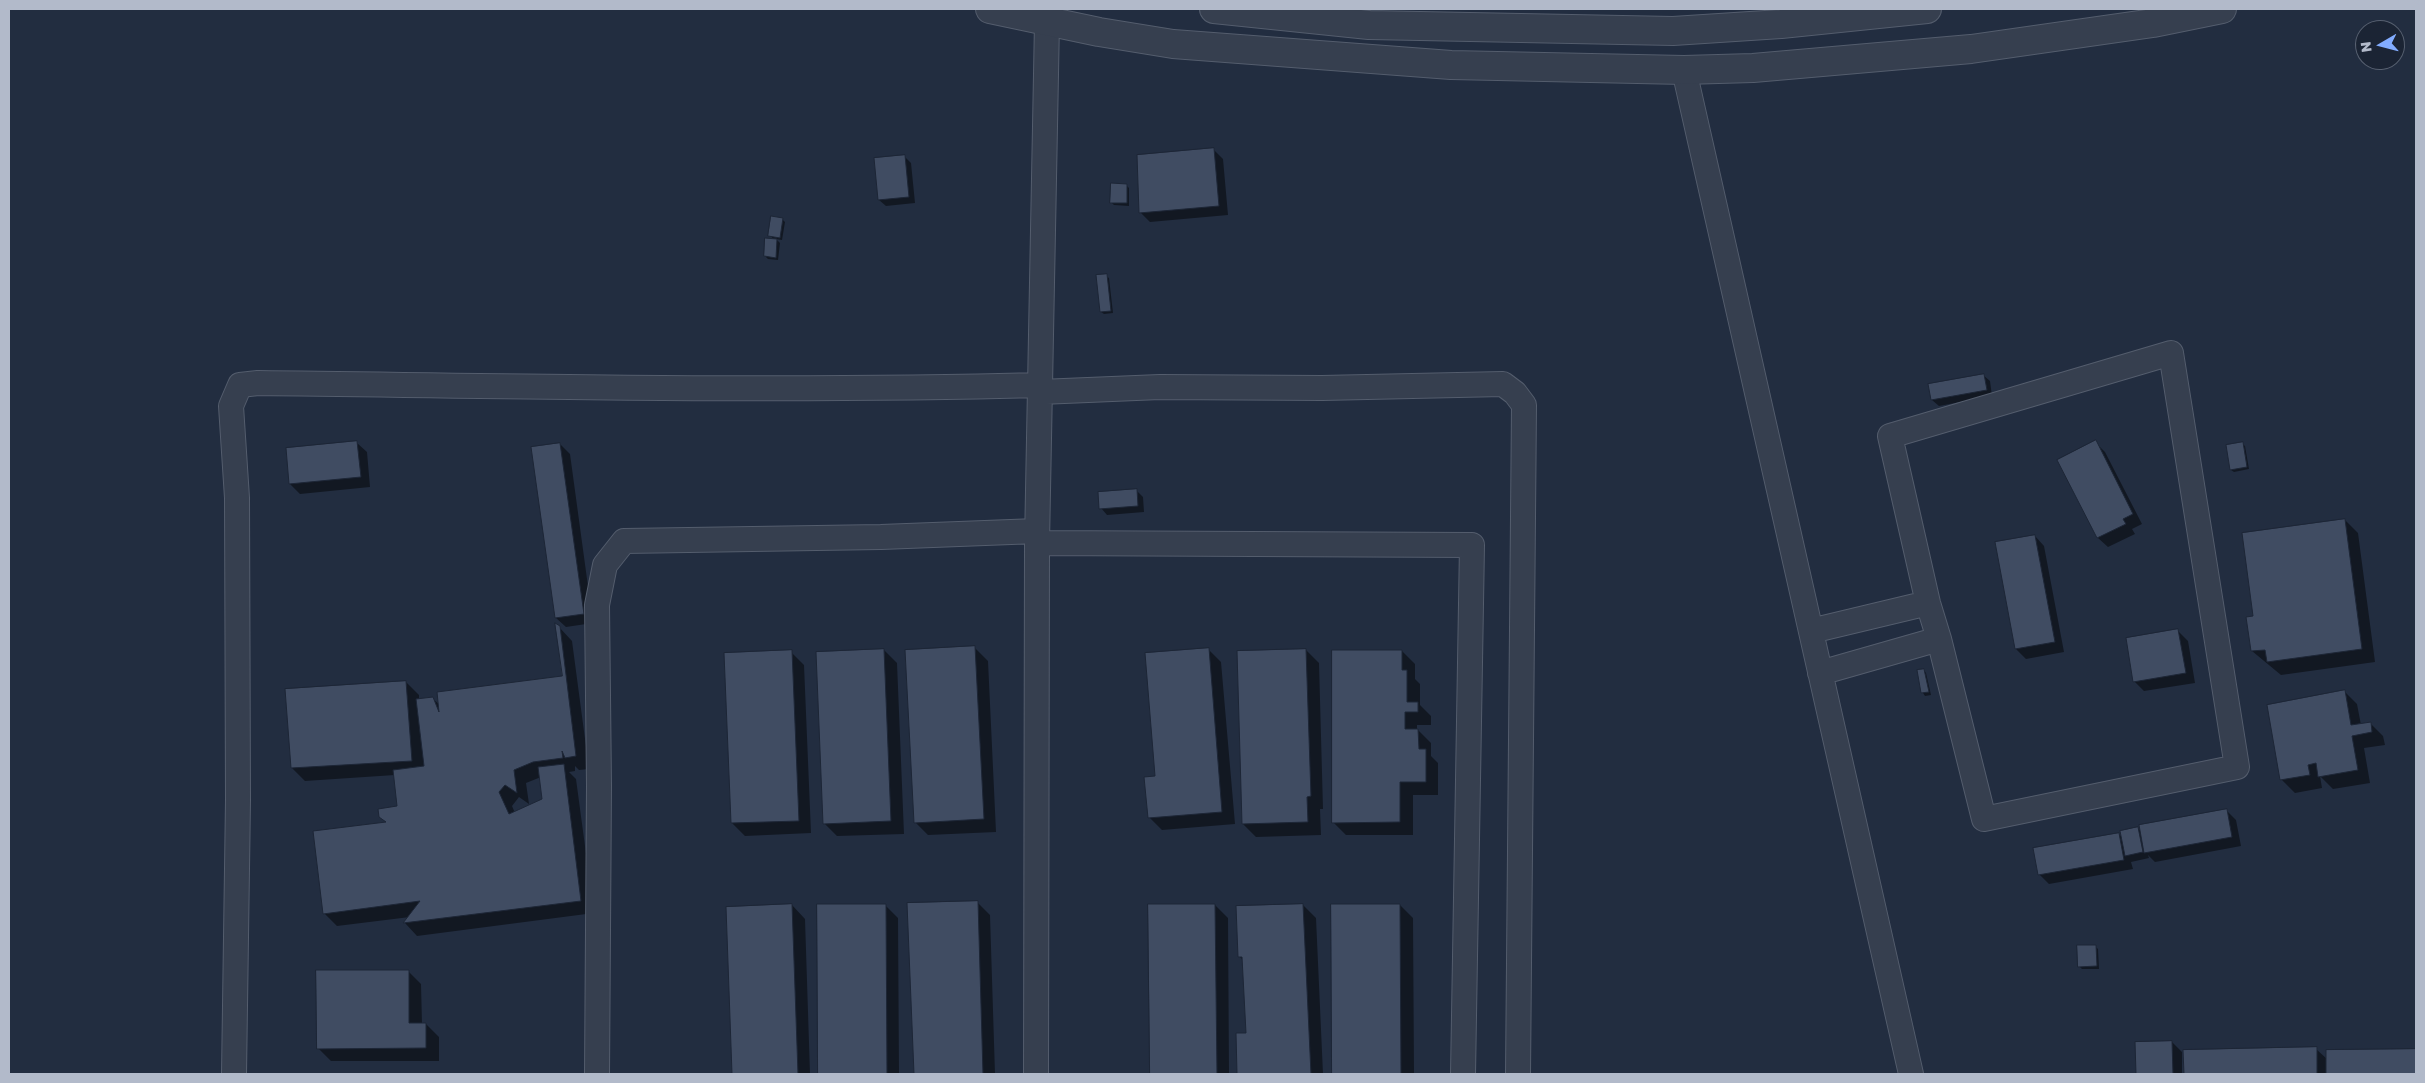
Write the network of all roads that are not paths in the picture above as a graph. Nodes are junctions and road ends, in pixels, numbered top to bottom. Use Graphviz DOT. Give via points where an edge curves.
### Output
graph roads {
  1 [pos="990,9"];
  2 [pos="1214,9"];
  3 [pos="1927,9"];
  4 [pos="2222,9"];
  5 [pos="1047,22"];
  6 [pos="1684,70"];
  7 [pos="1040,389"];
  8 [pos="1037,537"];
  9 [pos="1928,603"];
  10 [pos="1811,631"];
  11 [pos="1939,638"];
  12 [pos="1820,673"];
  13 [pos="234,1074"];
  14 [pos="598,1074"];
  15 [pos="1036,1074"];
  16 [pos="1463,1074"];
  17 [pos="1518,1074"];
  18 [pos="1911,1074"];
  1 -- 5 [label="street"];
  2 -- 3 [label="street" via="1369,24 1673,31"];
  4 -- 6 [label="street" via="2153,23 1972,49 1753,68"];
  5 -- 6 [label="street" via="1172,44 1322,56 1451,65"];
  5 -- 7 [label="street"];
  6 -- 10 [label="street"];
  7 -- 8 [label="street"];
  7 -- 13 [label="street" via="240,385 231,406 237,508 238,800"];
  7 -- 17 [label="street" via="1503,384 1516,393 1524,405"];
  8 -- 14 [label="street" via="624,541 605,565 597,605"];
  8 -- 15 [label="street"];
  8 -- 16 [label="street" via="1472,546"];
  9 -- 10 [label="street"];
  9 -- 11 [label="street"];
  9 -- 11 [label="street" via="1890,436 2171,352 2237,767 1984,819"];
  10 -- 12 [label="street"];
  11 -- 12 [label="street"];
  12 -- 18 [label="street"];
}
